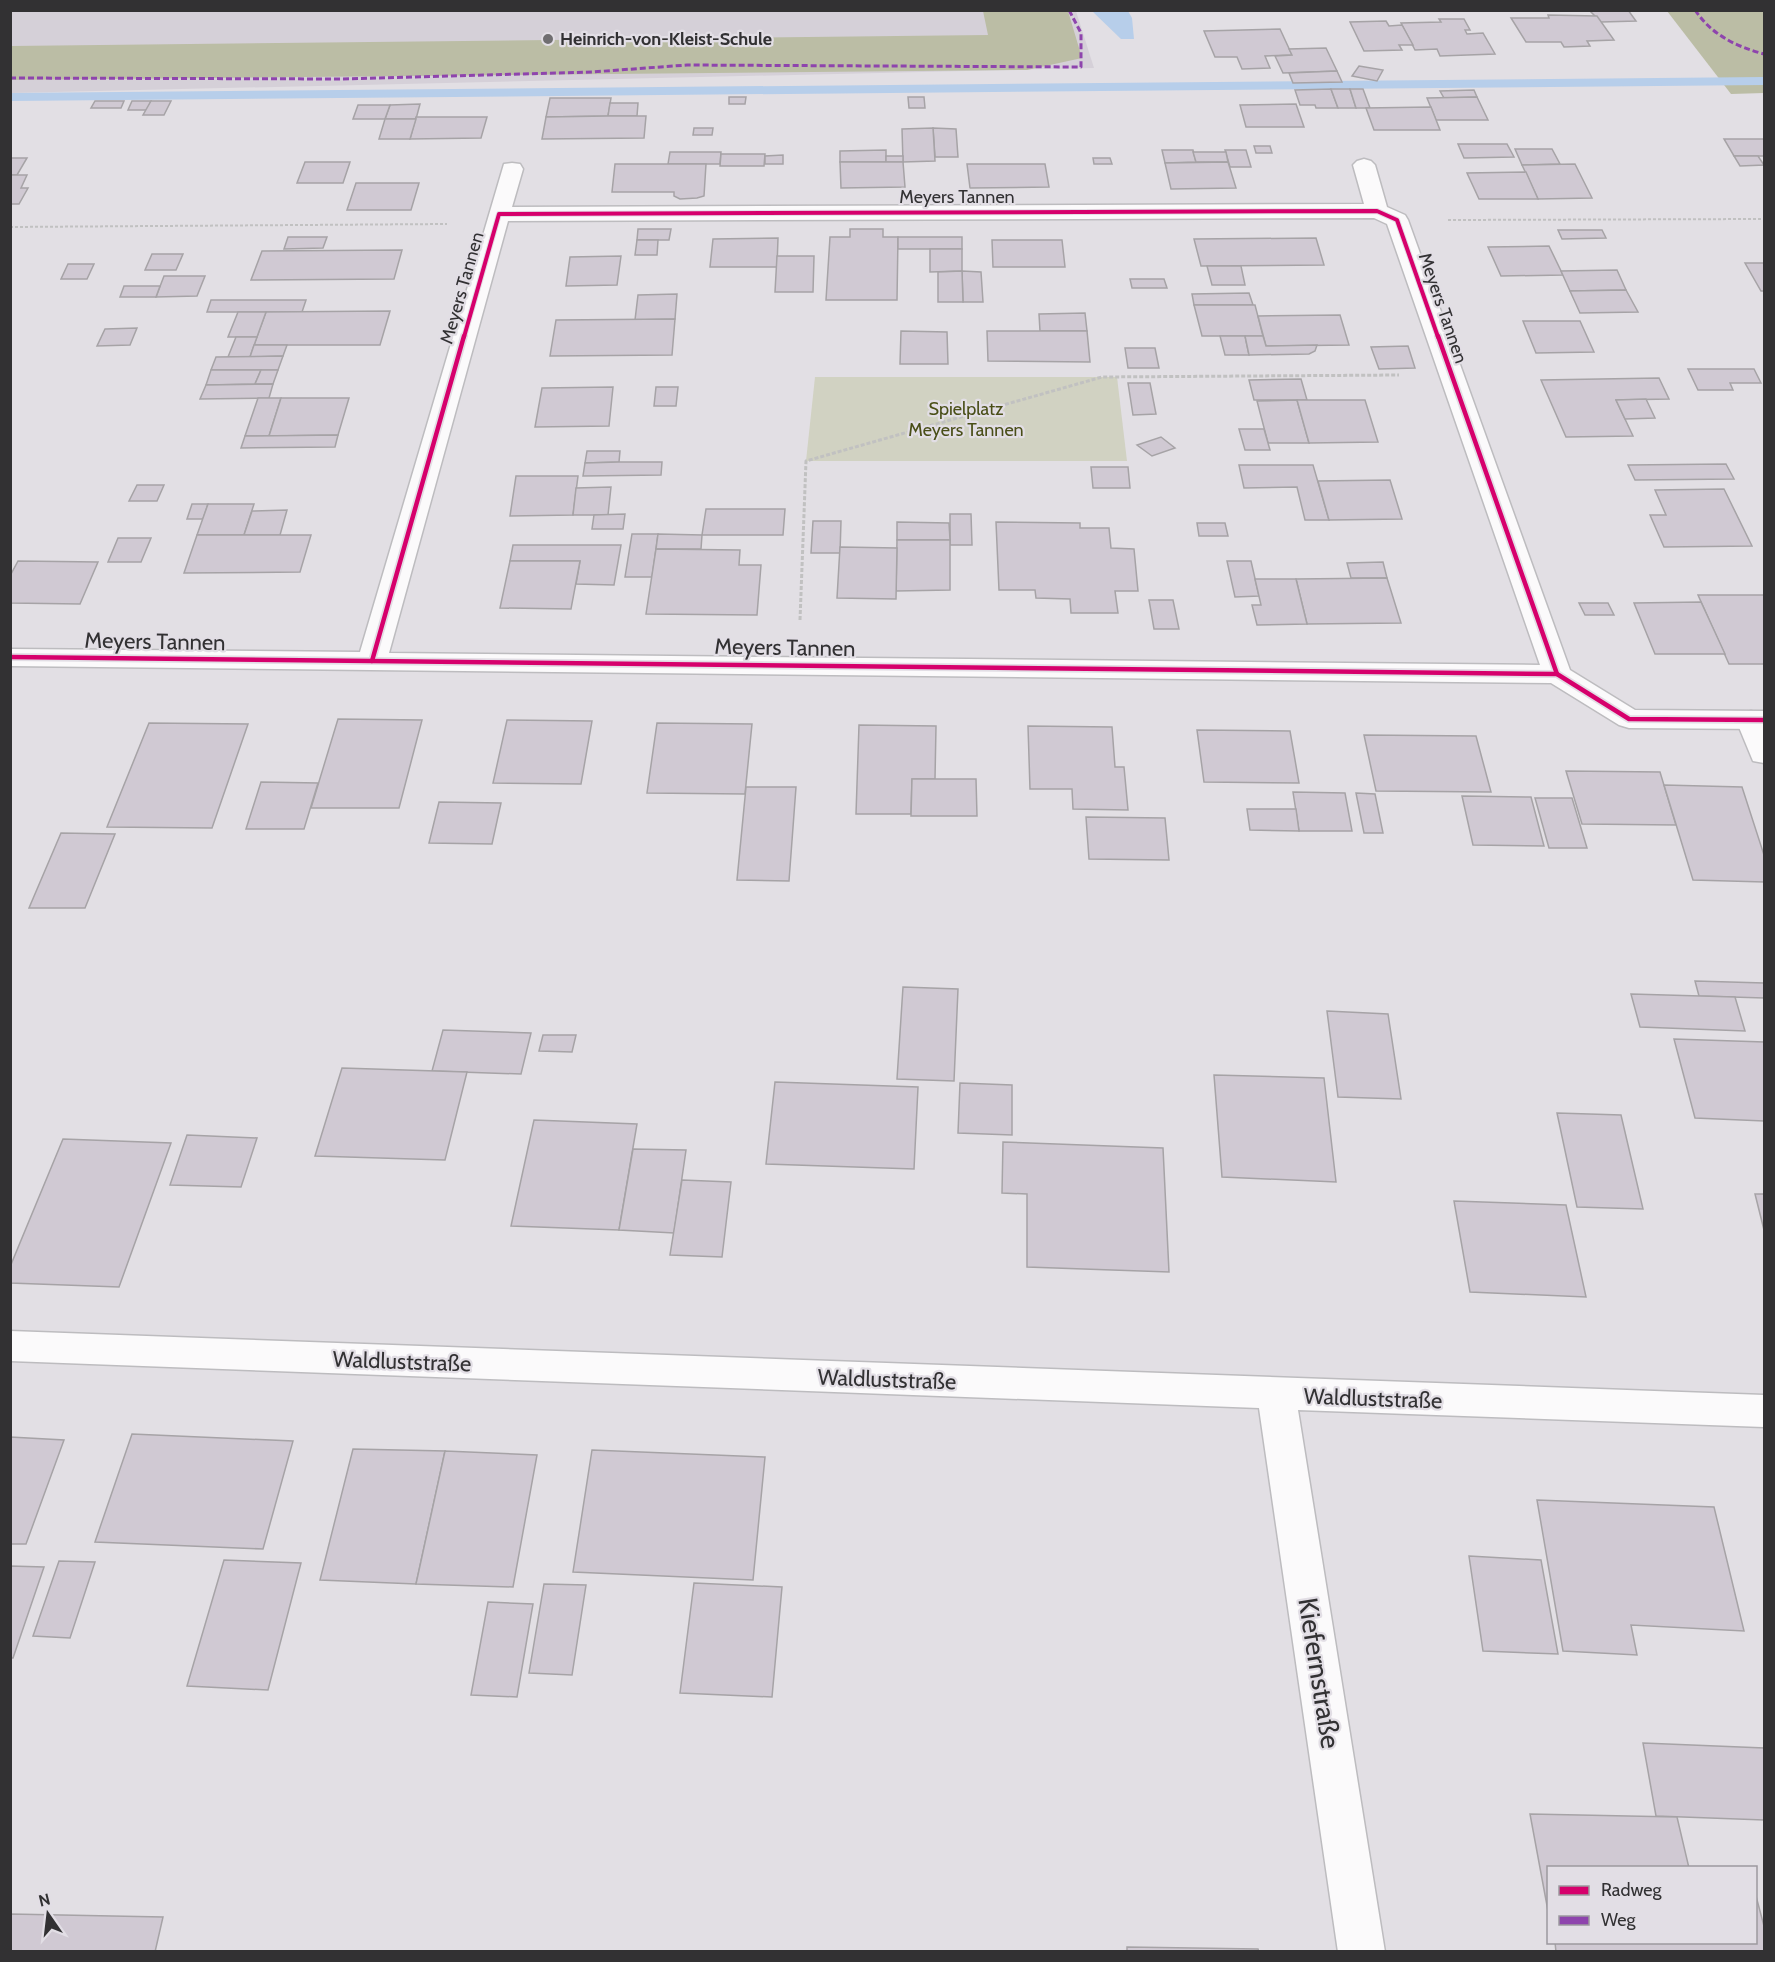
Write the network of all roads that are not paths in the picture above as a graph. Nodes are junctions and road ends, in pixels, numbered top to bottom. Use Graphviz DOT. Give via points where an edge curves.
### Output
graph roads {
  1 [pos="1364,165"];
  2 [pos="512,169"];
  3 [pos="1387,215"];
  4 [pos="497,219"];
  5 [pos="10,657"];
  6 [pos="372,661"];
  7 [pos="1557,674"];
  8 [pos="1758,720"];
  9 [pos="1764,754"];
  10 [pos="10,1346"];
  11 [pos="1276,1394"];
  12 [pos="1764,1411"];
  13 [pos="1362,1952"];
  1 -- 3 [label="street, Meyers Tannen"];
  2 -- 4 [label="street, Meyers Tannen"];
  3 -- 4 [label="street, Meyers Tannen"];
  3 -- 7 [label="street, Meyers Tannen" via="1451,375"];
  4 -- 6 [label="street, Meyers Tannen"];
  5 -- 6 [label="street, Meyers Tannen"];
  6 -- 7 [label="street, Meyers Tannen"];
  7 -- 8 [label="street" via="1629,719"];
  8 -- 9 [label="street"];
  10 -- 11 [label="street, Waldluststraße"];
  11 -- 12 [label="street, Waldluststraße"];
  11 -- 13 [label="street, Kiefernstraße"];
}
